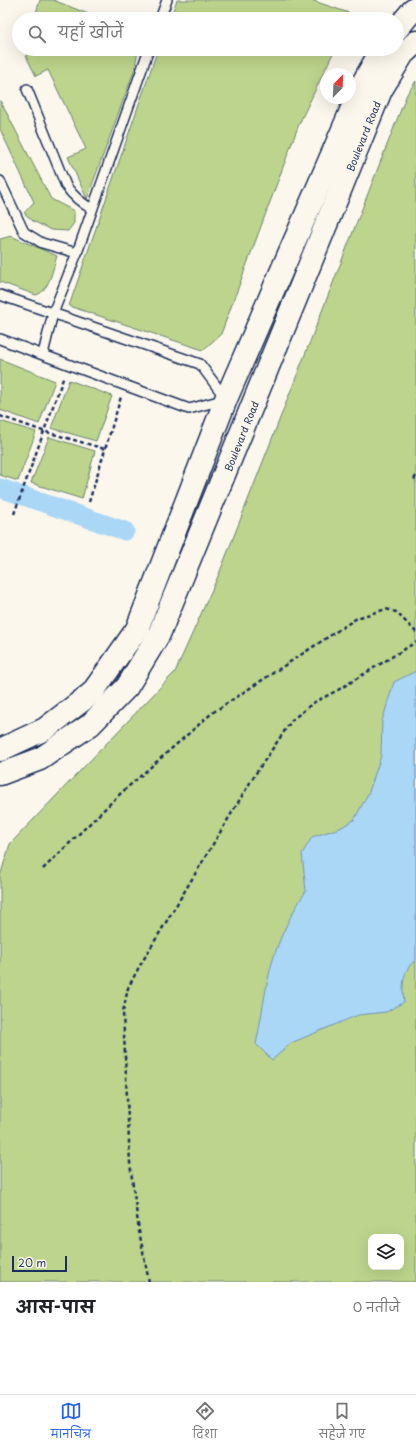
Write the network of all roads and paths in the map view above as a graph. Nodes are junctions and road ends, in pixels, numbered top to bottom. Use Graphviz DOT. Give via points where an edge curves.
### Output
graph roads {
  1 [pos="167,0"];
  2 [pos="416,8"];
  3 [pos="163,12"];
  4 [pos="404,21"];
  5 [pos="416,42"];
  6 [pos="404,53"];
  7 [pos="147,56"];
  8 [pos="378,56"];
  9 [pos="402,56"];
  10 [pos="27,89"];
  11 [pos="0,181"];
  12 [pos="92,209"];
  13 [pos="77,253"];
  14 [pos="0,295"];
  15 [pos="53,313"];
  16 [pos="0,339"];
  17 [pos="43,354"];
  18 [pos="69,364"];
  19 [pos="124,385"];
  20 [pos="226,399"];
  21 [pos="251,410"];
  22 [pos="0,416"];
  23 [pos="44,431"];
  24 [pos="105,449"];
  25 [pos="416,476"];
  26 [pos="416,482"];
  27 [pos="89,502"];
  28 [pos="14,514"];
  29 [pos="416,632"];
  30 [pos="416,642"];
  31 [pos="0,750"];
  32 [pos="0,774"];
  33 [pos="43,869"];
  34 [pos="149,1282"];
  1 -- 3 [label="lane"];
  2 -- 4 [label="main road"];
  5 -- 6 [label="main road, Boulevard Road"];
  7 -- 12 [label="lane"];
  8 -- 20 [label="main road, Boulevard Road" via="364,81"];
  9 -- 21 [label="main road, Boulevard Road" via="381,90"];
  10 -- 12 [label="lane" via="66,186 84,205"];
  11 -- 13 [label="lane" via="24,232 42,243"];
  12 -- 13 [label="lane"];
  13 -- 15 [label="lane"];
  14 -- 15 [label="lane"];
  15 -- 17 [label="lane"];
  15 -- 20 [label="lane" via="200,364"];
  16 -- 17 [label="lane"];
  17 -- 18 [label="lane"];
  18 -- 19 [label="lane"];
  18 -- 23 [label="path"];
  19 -- 20 [label="lane" via="189,409"];
  19 -- 24 [label="path"];
  20 -- 21 [label="main road"];
  20 -- 31 [label="main road, Boulevard Road" via="137,629 92,693 45,729"];
  21 -- 32 [label="main road, Boulevard Road" via="159,634 127,687 90,725 40,759"];
  22 -- 23 [label="path"];
  23 -- 24 [label="path"];
  23 -- 28 [label="path"];
  24 -- 27 [label="path"];
  25 -- 26 [label="path"];
  29 -- 33 [label="path" via="396,612 386,609 358,618 212,713 120,794"];
  30 -- 34 [label="path" via="313,703 292,720 254,776 128,988 123,1012 130,1163"];
}
